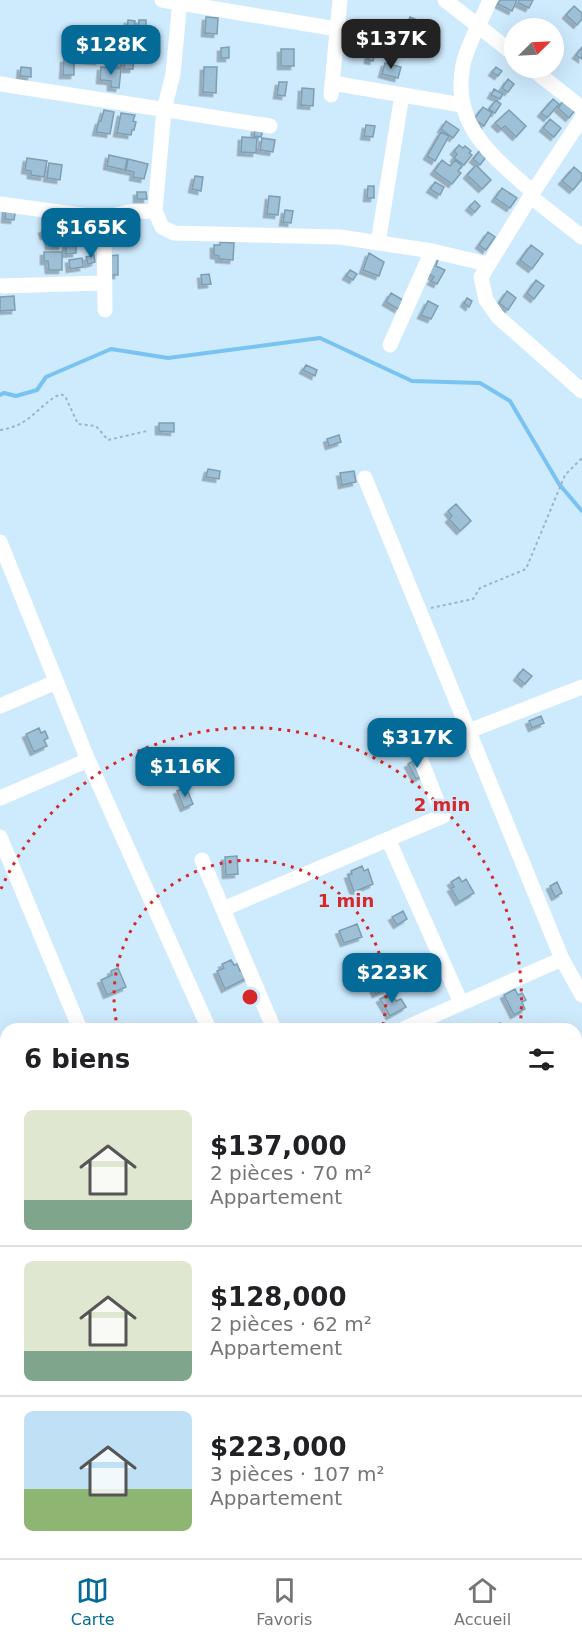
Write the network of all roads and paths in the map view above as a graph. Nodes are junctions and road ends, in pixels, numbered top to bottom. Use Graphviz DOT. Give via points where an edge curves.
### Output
graph roads {
  1 [pos="162,0"];
  2 [pos="340,0"];
  3 [pos="445,0"];
  4 [pos="490,0"];
  5 [pos="180,2"];
  6 [pos="479,26"];
  7 [pos="337,29"];
  8 [pos="504,46"];
  9 [pos="544,78"];
  10 [pos="0,84"];
  11 [pos="402,95"];
  12 [pos="462,105"];
  13 [pos="582,108"];
  14 [pos="164,110"];
  15 [pos="582,118"];
  16 [pos="270,126"];
  17 [pos="531,194"];
  18 [pos="0,204"];
  19 [pos="154,211"];
  20 [pos="104,218"];
  21 [pos="582,237"];
  22 [pos="378,243"];
  23 [pos="432,251"];
  24 [pos="484,270"];
  25 [pos="105,283"];
  26 [pos="0,286"];
  27 [pos="105,310"];
  28 [pos="390,345"];
  29 [pos="582,391"];
  30 [pos="0,430"];
  31 [pos="147,431"];
  32 [pos="582,458"];
  33 [pos="365,478"];
  34 [pos="0,542"];
  35 [pos="419,610"];
  36 [pos="56,682"];
  37 [pos="582,687"];
  38 [pos="0,706"];
  39 [pos="469,731"];
  40 [pos="412,738"];
  41 [pos="88,760"];
  42 [pos="0,798"];
  43 [pos="0,837"];
  44 [pos="388,839"];
  45 [pos="202,860"];
  46 [pos="223,909"];
  47 [pos="562,959"];
  48 [pos="582,995"];
  49 [pos="461,1003"];
  50 [pos="78,1023"];
  51 [pos="206,1023"];
  52 [pos="271,1023"];
  53 [pos="416,1023"];
  1 -- 5 [label="street"];
  2 -- 7 [label="street"];
  3 -- 6 [label="street"];
  4 -- 6 [label="street"];
  5 -- 7 [label="street"];
  5 -- 14 [label="street" via="173,74"];
  6 -- 8 [label="street"];
  6 -- 12 [label="street" via="464,63"];
  7 -- 11 [label="street" via="331,89"];
  9 -- 13 [label="street"];
  10 -- 14 [label="street"];
  11 -- 12 [label="street"];
  11 -- 22 [label="street"];
  12 -- 17 [label="street" via="471,130"];
  14 -- 16 [label="street"];
  14 -- 19 [label="street"];
  15 -- 17 [label="street"];
  17 -- 21 [label="street"];
  17 -- 24 [label="street"];
  18 -- 20 [label="street"];
  19 -- 20 [label="street"];
  19 -- 22 [label="street" via="162,227 174,233 340,237"];
  20 -- 25 [label="street"];
  22 -- 23 [label="street"];
  23 -- 24 [label="street"];
  23 -- 28 [label="street"];
  24 -- 29 [label="street" via="486,300 498,317"];
  25 -- 26 [label="street"];
  25 -- 27 [label="street"];
  30 -- 31 [label="path" via="28,420 60,394 65,396 78,424 96,426 108,440"];
  32 -- 35 [label="path" via="565,475 526,569 480,588 473,600"];
  33 -- 35 [label="street"];
  34 -- 36 [label="street"];
  35 -- 39 [label="street"];
  36 -- 38 [label="street"];
  36 -- 41 [label="street"];
  37 -- 39 [label="street"];
  39 -- 47 [label="street"];
  40 -- 44 [label="street" via="443,816"];
  41 -- 42 [label="street"];
  41 -- 51 [label="street"];
  43 -- 50 [label="street"];
  44 -- 46 [label="street"];
  44 -- 49 [label="street"];
  45 -- 46 [label="street"];
  46 -- 52 [label="street"];
  47 -- 48 [label="street"];
  47 -- 49 [label="street"];
  49 -- 53 [label="street"];
}
